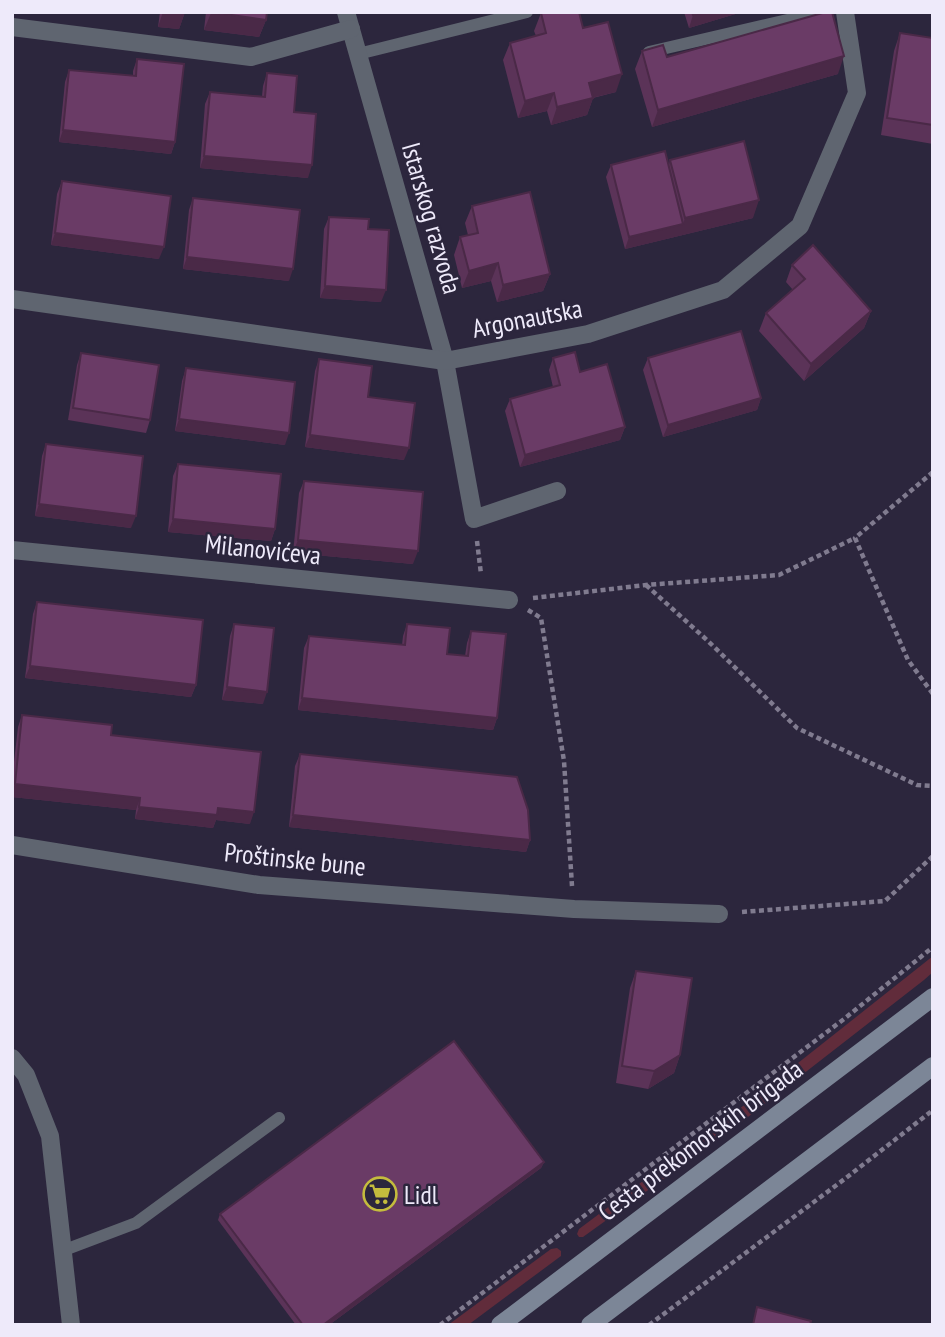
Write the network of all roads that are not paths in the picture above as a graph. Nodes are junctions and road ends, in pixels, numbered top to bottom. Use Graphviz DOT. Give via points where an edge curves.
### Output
graph roads {
  1 [pos="527,12"];
  2 [pos="822,12"];
  3 [pos="845,12"];
  4 [pos="349,21"];
  5 [pos="13,30"];
  6 [pos="358,54"];
  7 [pos="641,54"];
  8 [pos="12,299"];
  9 [pos="445,361"];
  10 [pos="557,491"];
  11 [pos="12,550"];
  12 [pos="509,600"];
  13 [pos="12,845"];
  14 [pos="719,914"];
  15 [pos="933,997"];
  16 [pos="12,1058"];
  17 [pos="933,1066"];
  18 [pos="279,1118"];
  19 [pos="62,1251"];
  20 [pos="71,1325"];
  21 [pos="500,1325"];
  22 [pos="590,1325"];
  1 -- 6 [label="lane"];
  2 -- 7 [label="lane"];
  3 -- 9 [label="street, Argonautska" via="857,93 800,226 723,290 588,334"];
  4 -- 5 [label="street" via="251,57"];
  4 -- 6 [label="street, Istarskog razvoda"];
  6 -- 9 [label="street, Istarskog razvoda"];
  8 -- 9 [label="street, Argonautska"];
  9 -- 10 [label="street, Istarskog razvoda" via="474,519"];
  11 -- 12 [label="street, Milanovićeva"];
  13 -- 14 [label="street, Proštinske bune" via="259,885 574,909"];
  15 -- 21 [label="main road, Cesta prekomorskih brigada"];
  16 -- 19 [label="street" via="26,1075 50,1136"];
  17 -- 22 [label="main road"];
  18 -- 19 [label="lane" via="136,1223"];
  19 -- 20 [label="street"];
}
